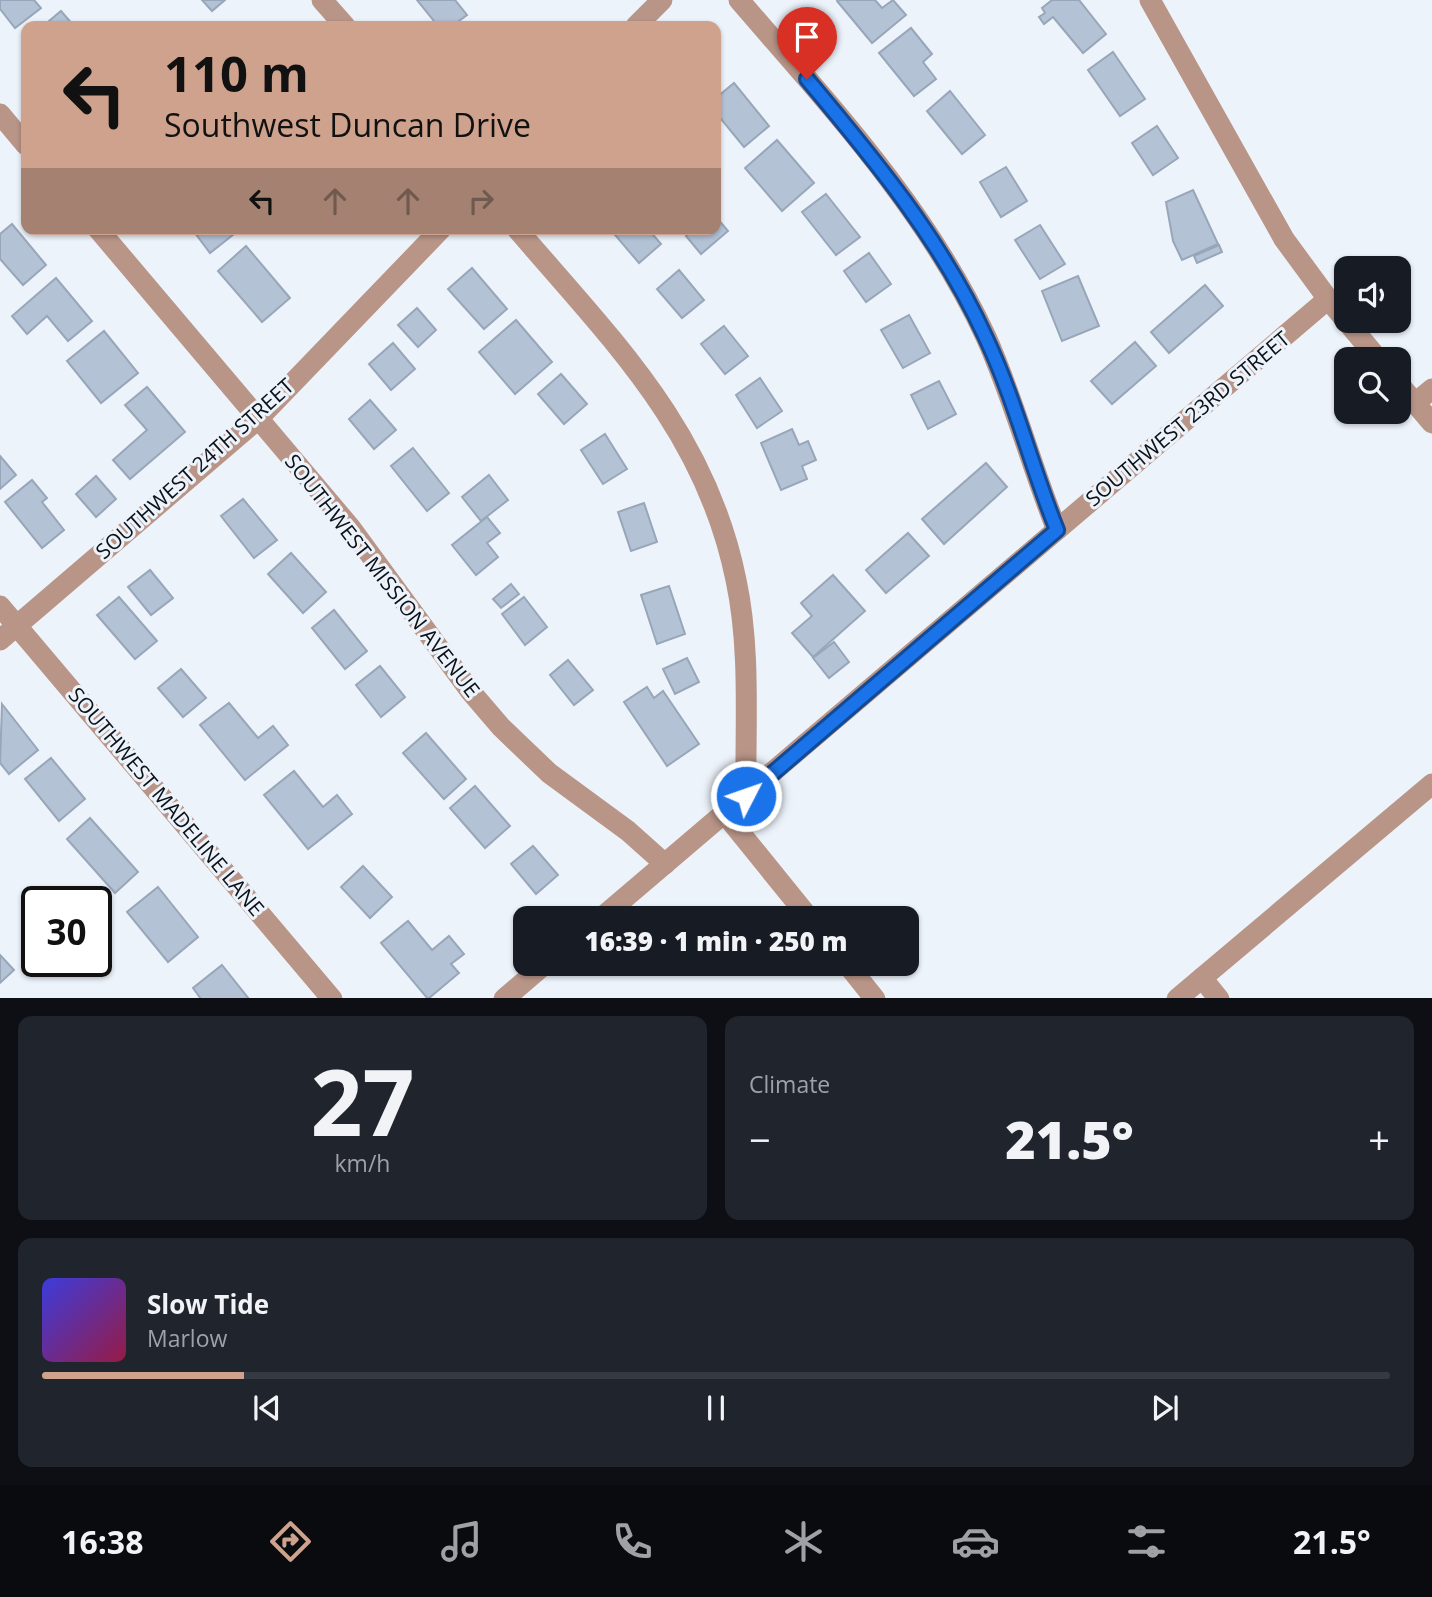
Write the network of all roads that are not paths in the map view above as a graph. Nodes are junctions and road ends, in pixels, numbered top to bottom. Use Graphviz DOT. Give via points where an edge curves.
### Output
graph roads {
  1 [pos="323,0"];
  2 [pos="662,0"];
  3 [pos="739,0"];
  4 [pos="1150,0"];
  5 [pos="341,21"];
  6 [pos="641,21"];
  7 [pos="0,114"];
  8 [pos="21,139"];
  9 [pos="103,235"];
  10 [pos="435,235"];
  11 [pos="522,235"];
  12 [pos="1328,299"];
  13 [pos="1368,347"];
  14 [pos="1432,389"];
  15 [pos="1411,398"];
  16 [pos="1415,403"];
  17 [pos="258,419"];
  18 [pos="1432,424"];
  19 [pos="1057,530"];
  20 [pos="0,606"];
  21 [pos="17,626"];
  22 [pos="0,640"];
  23 [pos="1432,784"];
  24 [pos="746,796"];
  25 [pos="725,814"];
  26 [pos="665,864"];
  27 [pos="615,906"];
  28 [pos="799,906"];
  29 [pos="531,976"];
  30 [pos="857,976"];
  31 [pos="1202,978"];
  32 [pos="331,998"];
  33 [pos="505,998"];
  34 [pos="874,998"];
  35 [pos="1178,998"];
  36 [pos="1218,998"];
  1 -- 5 [label="street"];
  2 -- 6 [label="street"];
  3 -- 19 [label="street" via="874,159 955,277 1015,408"];
  4 -- 12 [label="street" via="1284,239"];
  7 -- 8 [label="street"];
  9 -- 17 [label="street, SOUTHWEST MISSION AVENUE"];
  10 -- 17 [label="street, SOUTHWEST 24TH STREET"];
  11 -- 24 [label="street" via="665,408 706,484 729,549 745,642"];
  12 -- 13 [label="street"];
  12 -- 19 [label="street, SOUTHWEST 23RD STREET"];
  14 -- 16 [label="street"];
  15 -- 16 [label="street"];
  16 -- 18 [label="street"];
  17 -- 21 [label="street, SOUTHWEST 24TH STREET"];
  17 -- 26 [label="street, SOUTHWEST MISSION AVENUE" via="350,527 501,727 549,773"];
  19 -- 24 [label="street, SOUTHWEST 23RD STREET"];
  20 -- 21 [label="street, SOUTHWEST MADELINE LANE"];
  21 -- 22 [label="street, SOUTHWEST 24TH STREET"];
  21 -- 32 [label="street, SOUTHWEST MADELINE LANE"];
  23 -- 31 [label="street"];
  24 -- 25 [label="street, SOUTHWEST 23RD STREET"];
  25 -- 26 [label="street, SOUTHWEST 23RD STREET"];
  25 -- 28 [label="street"];
  26 -- 27 [label="street, SOUTHWEST 23RD STREET"];
  29 -- 33 [label="street"];
  30 -- 34 [label="street"];
  31 -- 35 [label="street"];
  31 -- 36 [label="street"];
}
